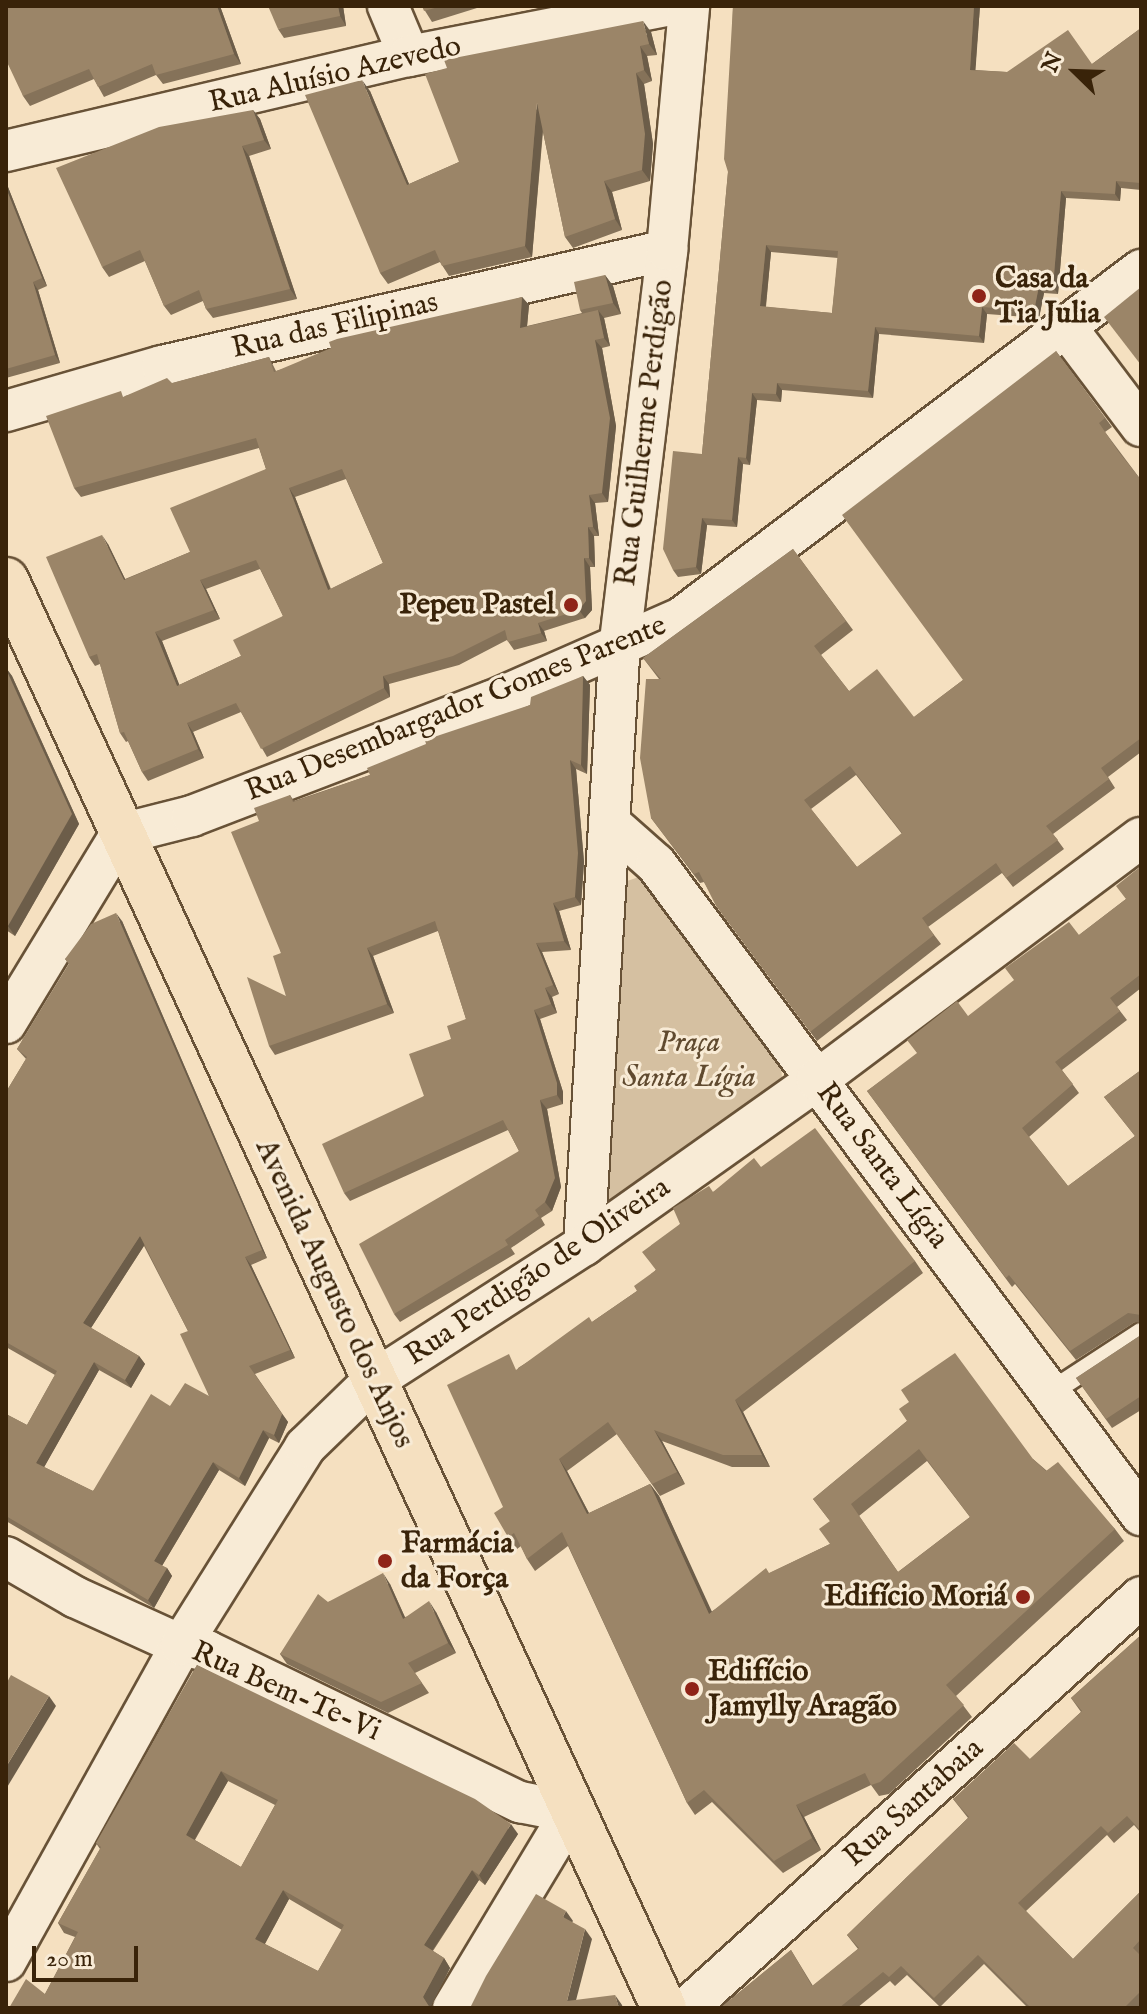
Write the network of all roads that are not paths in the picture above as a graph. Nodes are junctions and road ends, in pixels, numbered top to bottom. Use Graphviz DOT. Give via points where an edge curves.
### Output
graph roads {
  1 [pos="388,6"];
  2 [pos="666,6"];
  3 [pos="689,6"];
  4 [pos="409,56"];
  5 [pos="6,151"];
  6 [pos="667,250"];
  7 [pos="1141,270"];
  8 [pos="1066,327"];
  9 [pos="6,411"];
  10 [pos="1141,426"];
  11 [pos="6,580"];
  12 [pos="620,641"];
  13 [pos="613,826"];
  14 [pos="121,834"];
  15 [pos="1141,838"];
  16 [pos="6,1023"];
  17 [pos="817,1080"];
  18 [pos="584,1245"];
  19 [pos="1141,1333"];
  20 [pos="373,1381"];
  21 [pos="1051,1392"];
  22 [pos="1141,1515"];
  23 [pos="6,1557"];
  24 [pos="1141,1597"];
  25 [pos="181,1645"];
  26 [pos="571,1812"];
  27 [pos="6,1961"];
  28 [pos="453,2008"];
  29 [pos="664,2008"];
  30 [pos="687,2008"];
  1 -- 4 [label="street"];
  2 -- 4 [label="street, Rua Aluísio Azevedo"];
  3 -- 6 [label="street, Rua Guilherme Perdigão"];
  4 -- 5 [label="street, Rua Aluísio Azevedo"];
  6 -- 9 [label="street, Rua das Filipinas" via="162,366"];
  6 -- 12 [label="street, Rua Guilherme Perdigão"];
  7 -- 8 [label="street, Rua Desembargador Gomes Parente"];
  8 -- 10 [label="street"];
  8 -- 12 [label="street, Rua Desembargador Gomes Parente" via="681,618"];
  11 -- 14 [label="main road, Avenida Augusto dos Anjos"];
  12 -- 13 [label="street, Rua Guilherme Perdigão"];
  12 -- 14 [label="street, Rua Desembargador Gomes Parente" via="492,701 192,816"];
  13 -- 17 [label="street, Rua Santa Lígia" via="656,864"];
  13 -- 18 [label="street, Rua Guilherme Perdigão"];
  14 -- 16 [label="street"];
  14 -- 20 [label="main road, Avenida Augusto dos Anjos"];
  15 -- 17 [label="street, Rua Perdigão de Oliveira"];
  17 -- 18 [label="street, Rua Perdigão de Oliveira"];
  17 -- 21 [label="street, Rua Santa Lígia"];
  18 -- 20 [label="street, Rua Perdigão de Oliveira"];
  19 -- 21 [label="lane"];
  20 -- 25 [label="street, Rua Perdigão de Oliveira" via="305,1447"];
  20 -- 26 [label="main road, Avenida Augusto dos Anjos"];
  21 -- 22 [label="street, Rua Santa Lígia"];
  23 -- 25 [label="street, Rua Bem-Te-Vi" via="75,1597"];
  24 -- 30 [label="street, Rua Santabaia"];
  25 -- 26 [label="street, Rua Bem-Te-Vi" via="207,1651 520,1802"];
  25 -- 27 [label="street, Rua Perdigão de Oliveira"];
  26 -- 28 [label="street"];
  26 -- 29 [label="main road, Avenida Augusto dos Anjos"];
}
